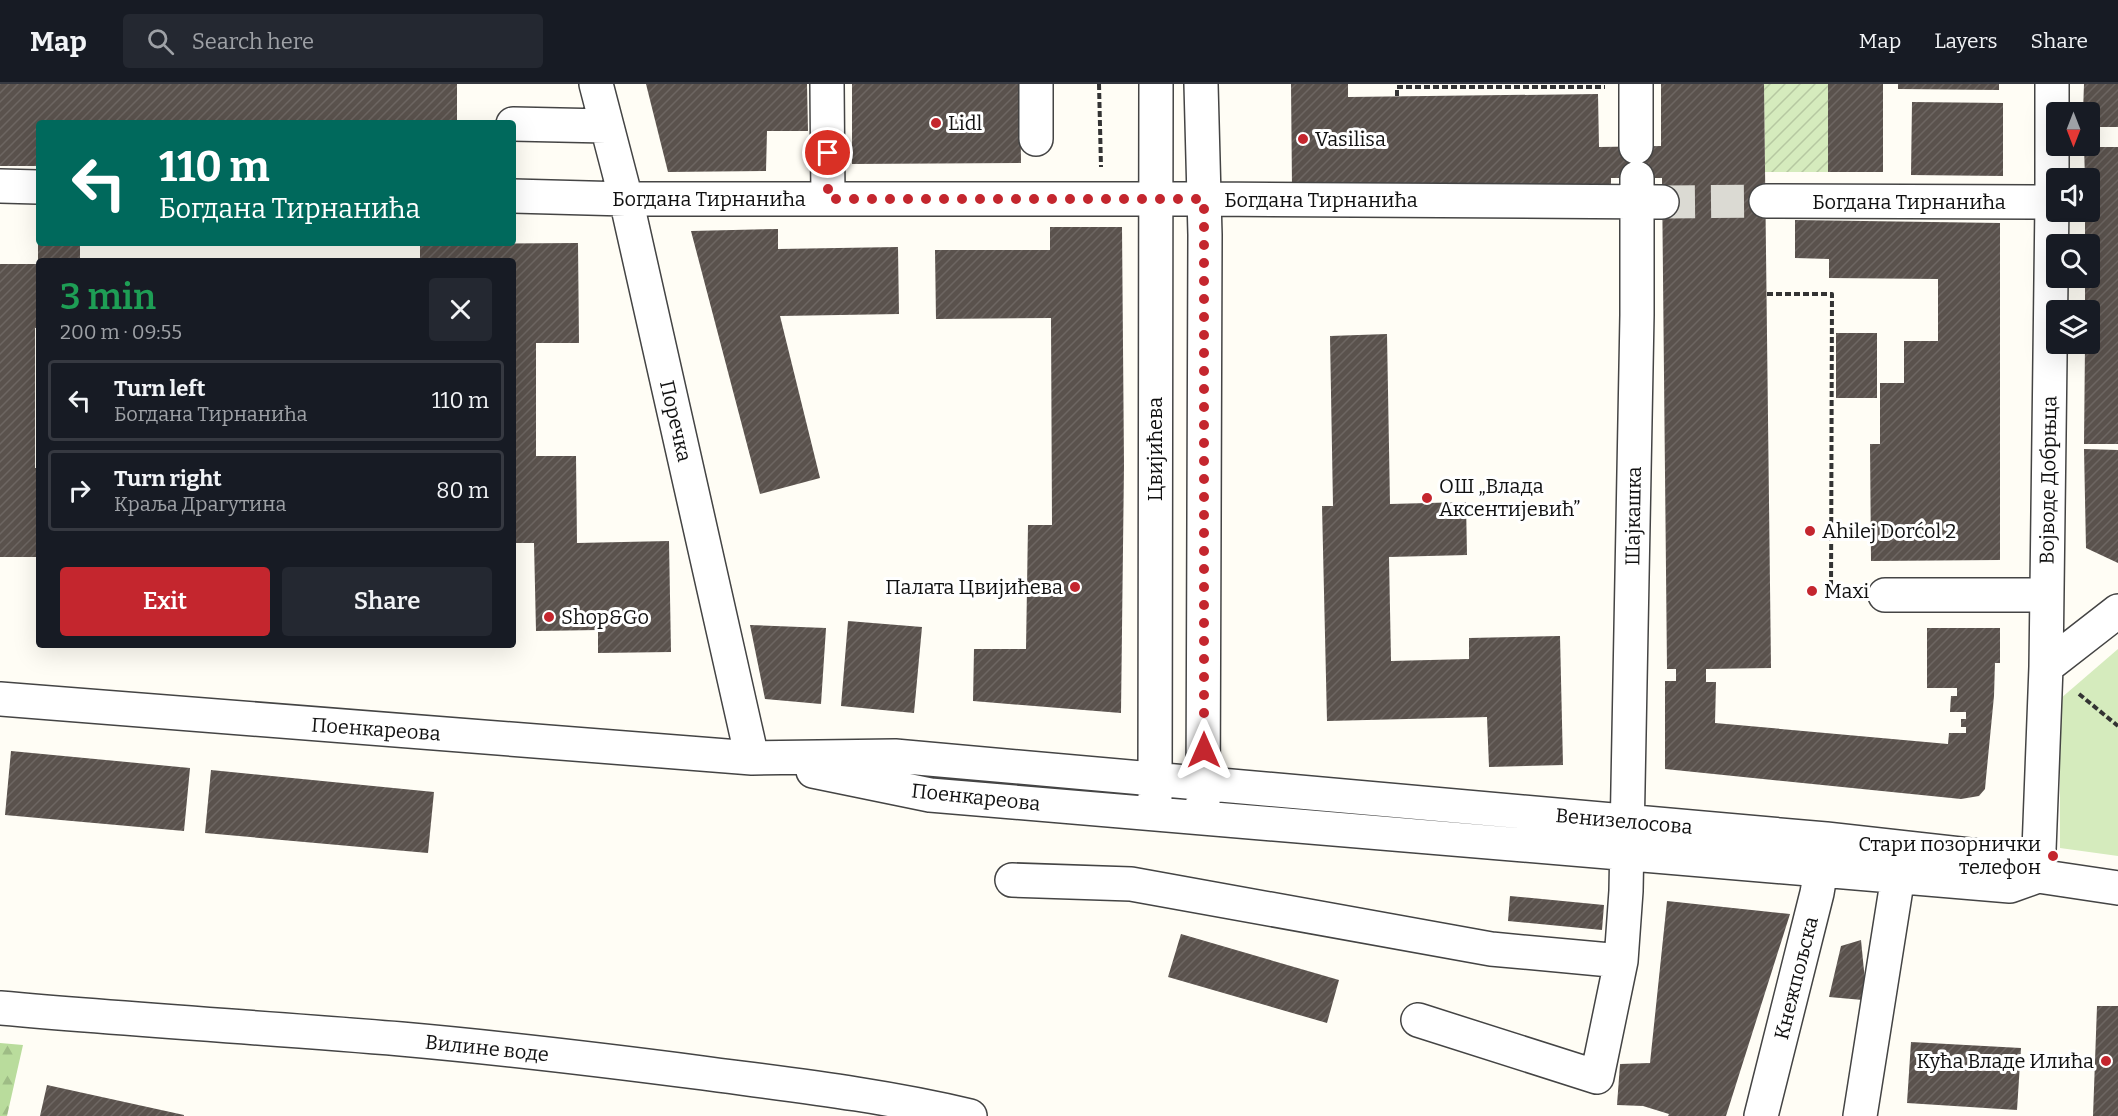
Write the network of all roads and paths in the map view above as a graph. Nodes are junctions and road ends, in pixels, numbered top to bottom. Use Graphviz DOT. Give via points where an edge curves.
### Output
graph roads {
  1 [pos="596,84"];
  2 [pos="827,84"];
  3 [pos="1036,84"];
  4 [pos="1156,84"];
  5 [pos="1201,84"];
  6 [pos="2052,84"];
  7 [pos="1636,86"];
  8 [pos="1397,96"];
  9 [pos="516,124"];
  10 [pos="606,126"];
  11 [pos="1036,139"];
  12 [pos="2052,168"];
  13 [pos="1643,182"];
  14 [pos="0,186"];
  15 [pos="36,187"];
  16 [pos="516,196"];
  17 [pos="614,199"];
  18 [pos="828,199"];
  19 [pos="1155,199"];
  20 [pos="1204,199"];
  21 [pos="1766,201"];
  22 [pos="2046,202"];
  23 [pos="2052,222"];
  24 [pos="1767,294"];
  25 [pos="1831,595"];
  26 [pos="1885,595"];
  27 [pos="2046,595"];
  28 [pos="2118,611"];
  29 [pos="2046,667"];
  30 [pos="0,699"];
  31 [pos="2118,726"];
  32 [pos="752,758"];
  33 [pos="1155,779"];
  34 [pos="1204,783"];
  35 [pos="1155,814"];
  36 [pos="1203,819"];
  37 [pos="1628,821"];
  38 [pos="1628,853"];
  39 [pos="1824,854"];
  40 [pos="1898,876"];
  41 [pos="2038,876"];
  42 [pos="1012,880"];
  43 [pos="2118,888"];
  44 [pos="1621,961"];
  45 [pos="0,1008"];
  46 [pos="1418,1020"];
  47 [pos="970,1116"];
  48 [pos="1761,1116"];
  49 [pos="1860,1116"];
  1 -- 10 [label="street, Поречка"];
  2 -- 18 [label="street"];
  3 -- 11 [label="street"];
  4 -- 19 [label="street, Цвијићева"];
  5 -- 20 [label="street"];
  6 -- 12 [label="street, Војводе Добрњца"];
  7 -- 8 [label="path" via="1397,87"];
  7 -- 13 [label="street, Шајкашка"];
  9 -- 10 [label="street"];
  10 -- 17 [label="street, Поречка"];
  13 -- 20 [label="street, Богдана Тирнанића"];
  13 -- 37 [label="street, Шајкашка"];
  14 -- 15 [label="street"];
  16 -- 17 [label="street, Богдана Тирнанића"];
  17 -- 18 [label="street, Богдана Тирнанића"];
  17 -- 32 [label="street, Поречка"];
  18 -- 19 [label="street, Богдана Тирнанића"];
  19 -- 20 [label="street, Богдана Тирнанића"];
  19 -- 33 [label="street, Цвијићева"];
  20 -- 34 [label="street"];
  21 -- 22 [label="street, Богдана Тирнанића"];
  23 -- 27 [label="street, Војводе Добрњца"];
  24 -- 25 [label="path" via="1832,294"];
  26 -- 27 [label="street"];
  27 -- 29 [label="street, Војводе Добрњца"];
  28 -- 29 [label="street"];
  29 -- 31 [label="path"];
  29 -- 41 [label="street, Војводе Добрњца"];
  30 -- 32 [label="street, Поенкареова"];
  32 -- 33 [label="street, Поенкареова" via="895,756"];
  32 -- 35 [label="street, Поенкареова" via="930,795"];
  33 -- 34 [label="street, Поенкареова"];
  33 -- 35 [label="street, Цвијићева"];
  34 -- 36 [label="street"];
  34 -- 37 [label="street, Венизелосова"];
  35 -- 36 [label="street, Поенкареова"];
  36 -- 38 [label="street, Венизелосова"];
  37 -- 38 [label="street, Шајкашка"];
  37 -- 39 [label="street, Венизелосова"];
  38 -- 39 [label="street, Венизелосова"];
  38 -- 44 [label="street, Шајкашка"];
  39 -- 40 [label="street, Венизелосова"];
  39 -- 41 [label="street, Венизелосова" via="2014,860"];
  39 -- 48 [label="street, Кнежпољска"];
  40 -- 41 [label="street, Венизелосова" via="2010,886"];
  40 -- 49 [label="street"];
  41 -- 43 [label="street, Венизелосова"];
  42 -- 44 [label="street" via="1131,884 1491,949"];
  44 -- 46 [label="street, Шајкашка" via="1597,1077"];
  45 -- 47 [label="street, Вилине воде" via="402,1039 615,1062 914,1102"];
}
